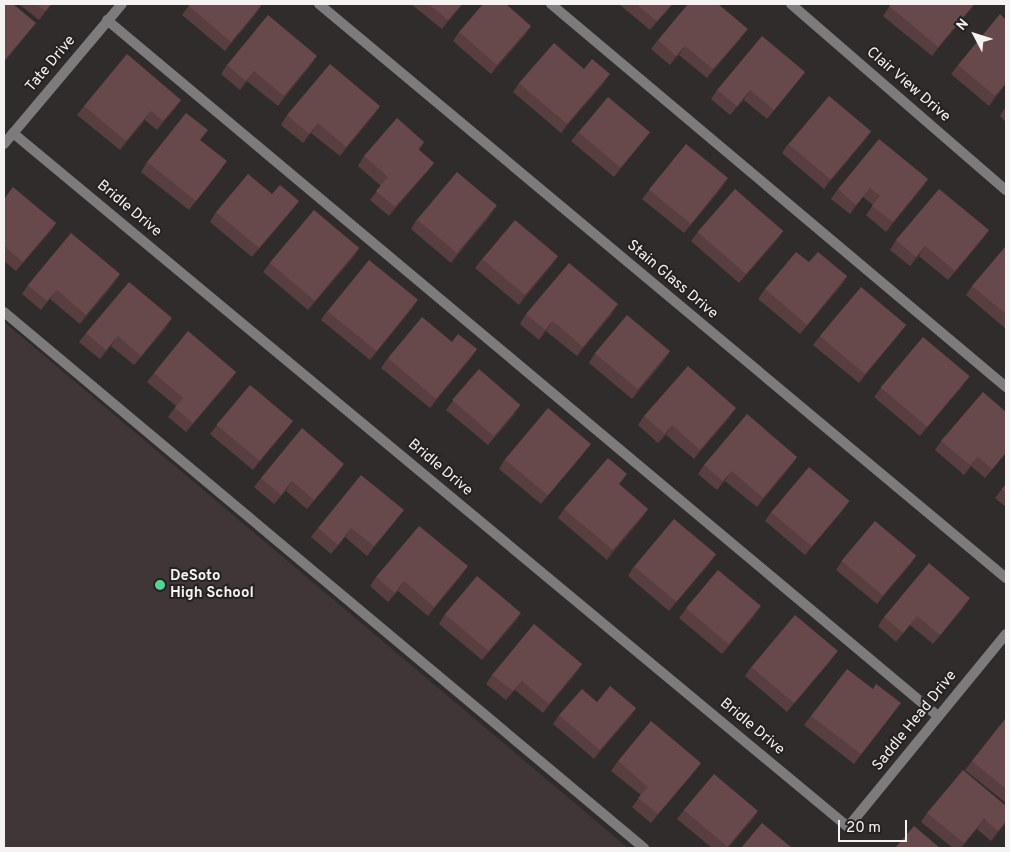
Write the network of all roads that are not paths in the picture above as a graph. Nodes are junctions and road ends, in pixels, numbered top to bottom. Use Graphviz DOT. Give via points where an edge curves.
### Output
graph roads {
  1 [pos="122,4"];
  2 [pos="319,4"];
  3 [pos="551,4"];
  4 [pos="791,4"];
  5 [pos="107,20"];
  6 [pos="13,133"];
  7 [pos="4,144"];
  8 [pos="1006,190"];
  9 [pos="4,312"];
  10 [pos="1006,387"];
  11 [pos="1006,578"];
  12 [pos="1006,634"];
  13 [pos="938,716"];
  14 [pos="848,827"];
  15 [pos="644,848"];
  1 -- 5 [label="street, Tate Drive"];
  2 -- 11 [label="street, Stain Glass Drive"];
  3 -- 10 [label="street"];
  4 -- 8 [label="street, Clair View Drive"];
  5 -- 6 [label="street, Tate Drive"];
  5 -- 13 [label="street"];
  6 -- 7 [label="street, Tate Drive"];
  6 -- 14 [label="street, Bridle Drive"];
  9 -- 15 [label="street"];
  12 -- 13 [label="street, Saddle Head Drive"];
  13 -- 14 [label="street, Saddle Head Drive"];
}
